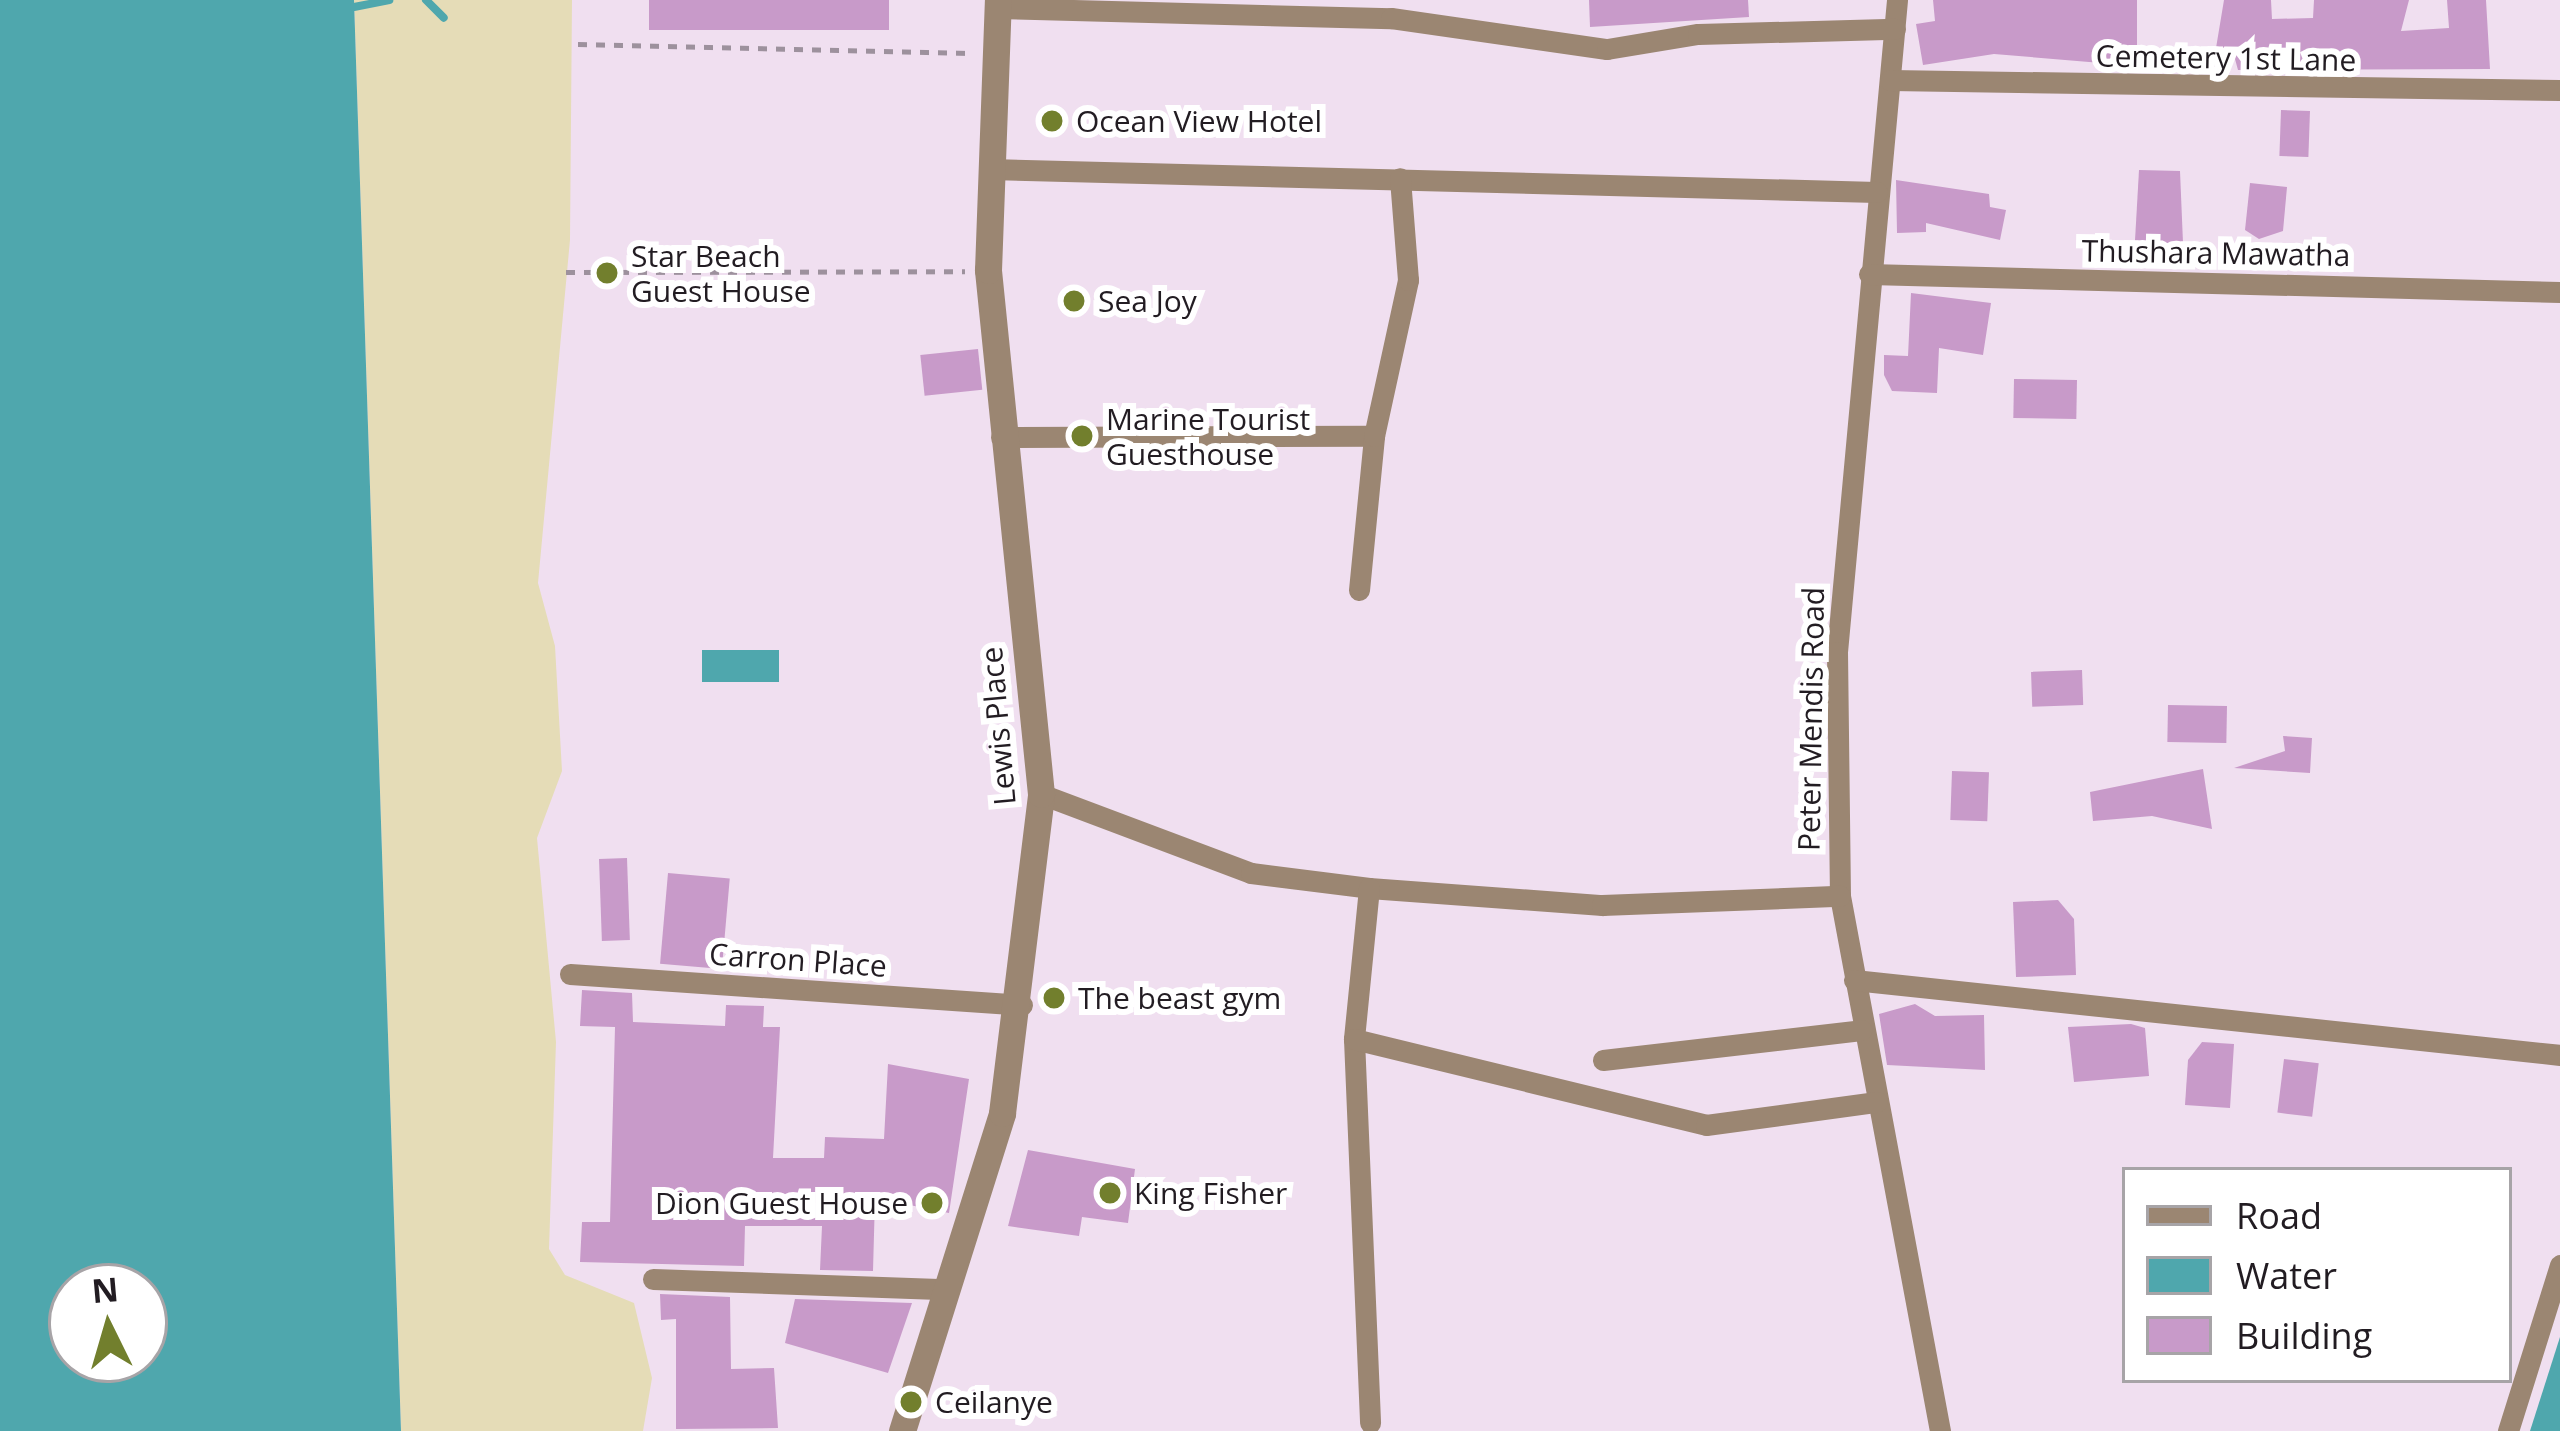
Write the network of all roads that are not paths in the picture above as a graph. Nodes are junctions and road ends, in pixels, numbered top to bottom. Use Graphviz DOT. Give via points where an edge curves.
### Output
graph roads {
  1 [pos="1897,0"];
  2 [pos="998,4"];
  3 [pos="1895,29"];
  4 [pos="1890,80"];
  5 [pos="2560,90"];
  6 [pos="989,169"];
  7 [pos="1400,178"];
  8 [pos="1877,192"];
  9 [pos="1870,274"];
  10 [pos="2560,292"];
  11 [pos="1374,436"];
  12 [pos="1001,437"];
  13 [pos="1359,590"];
  14 [pos="1041,794"];
  15 [pos="1369,888"];
  16 [pos="1840,896"];
  17 [pos="570,974"];
  18 [pos="1854,980"];
  19 [pos="1022,1005"];
  20 [pos="1862,1030"];
  21 [pos="1354,1040"];
  22 [pos="2560,1054"];
  23 [pos="1603,1060"];
  24 [pos="1876,1102"];
  25 [pos="2560,1265"];
  26 [pos="653,1279"];
  27 [pos="946,1288"];
  28 [pos="1370,1424"];
  29 [pos="902,1431"];
  30 [pos="1940,1431"];
  31 [pos="2508,1431"];
  1 -- 3 [label="street, Peter Mendis Road"];
  2 -- 3 [label="street" via="1390,18 1607,49 1698,34"];
  2 -- 6 [label="street, Lewis Place"];
  3 -- 4 [label="street, Peter Mendis Road"];
  4 -- 5 [label="street, Cemetery 1st Lane"];
  4 -- 8 [label="street, Peter Mendis Road"];
  6 -- 7 [label="street"];
  6 -- 12 [label="street, Lewis Place"];
  7 -- 8 [label="street"];
  7 -- 11 [label="street" via="1408,280"];
  8 -- 9 [label="street, Peter Mendis Road"];
  9 -- 10 [label="street, Thushara Mawatha"];
  9 -- 16 [label="street, Peter Mendis Road" via="1837,652"];
  11 -- 12 [label="street"];
  11 -- 13 [label="street"];
  12 -- 14 [label="street, Lewis Place"];
  14 -- 15 [label="street" via="1251,872"];
  14 -- 19 [label="street, Lewis Place"];
  15 -- 16 [label="street" via="1602,904"];
  15 -- 21 [label="street"];
  16 -- 18 [label="street, Peter Mendis Road"];
  17 -- 19 [label="street, Carron Place"];
  18 -- 20 [label="street, Peter Mendis Road"];
  18 -- 22 [label="street"];
  19 -- 27 [label="street, Lewis Place" via="1002,1113"];
  20 -- 23 [label="street"];
  20 -- 24 [label="street, Peter Mendis Road"];
  21 -- 24 [label="street" via="1706,1125"];
  21 -- 28 [label="street"];
  24 -- 30 [label="street, Peter Mendis Road"];
  25 -- 31 [label="street"];
  26 -- 27 [label="street"];
  27 -- 29 [label="street, Lewis Place"];
}
